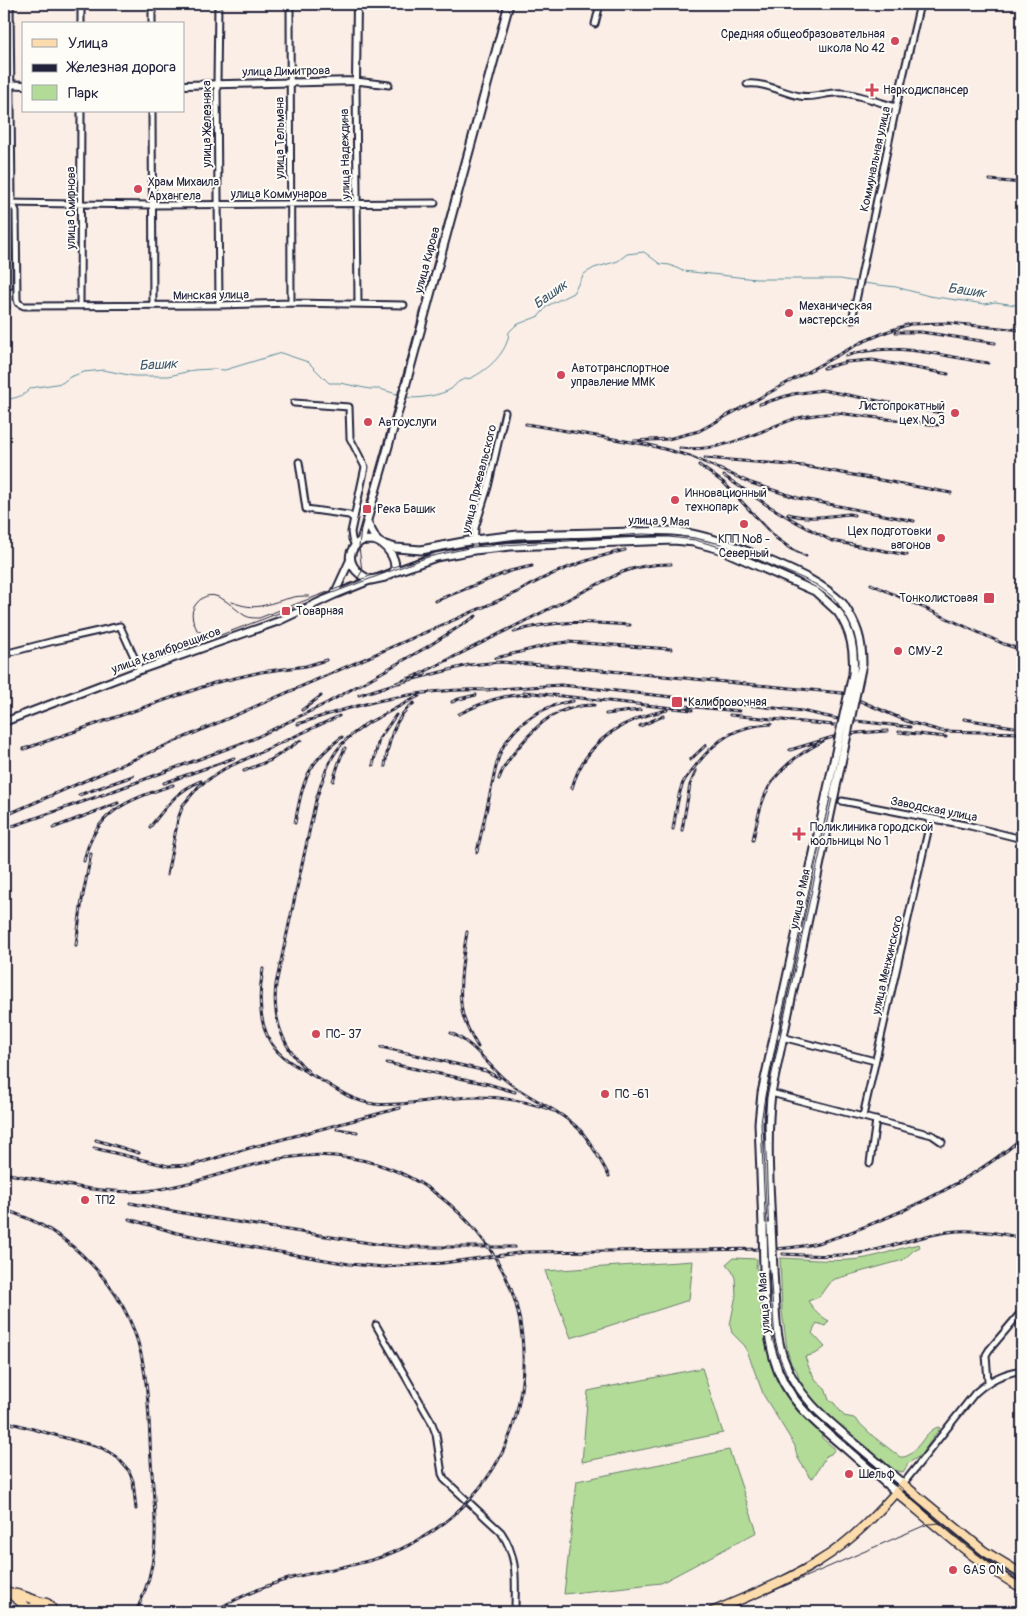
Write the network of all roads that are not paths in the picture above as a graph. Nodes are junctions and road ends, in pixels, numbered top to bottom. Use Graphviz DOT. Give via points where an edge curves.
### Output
graph roads {
  1 [pos="10,4"];
  2 [pos="81,4"];
  3 [pos="152,4"];
  4 [pos="218,4"];
  5 [pos="290,4"];
  6 [pos="357,4"];
  7 [pos="508,4"];
  8 [pos="600,4"];
  9 [pos="920,4"];
  10 [pos="81,22"];
  11 [pos="152,22"];
  12 [pos="595,24"];
  13 [pos="356,81"];
  14 [pos="290,82"];
  15 [pos="22,84"];
  16 [pos="185,84"];
  17 [pos="217,84"];
  18 [pos="747,84"];
  19 [pos="7,85"];
  20 [pos="389,85"];
  21 [pos="896,107"];
  22 [pos="81,112"];
  23 [pos="152,112"];
  24 [pos="12,202"];
  25 [pos="4,203"];
  26 [pos="357,203"];
  27 [pos="435,203"];
  28 [pos="82,204"];
  29 [pos="218,204"];
  30 [pos="291,204"];
  31 [pos="152,205"];
  32 [pos="9,272"];
  33 [pos="17,272"];
  34 [pos="9,286"];
  35 [pos="291,303"];
  36 [pos="358,304"];
  37 [pos="153,305"];
  38 [pos="219,305"];
  39 [pos="404,305"];
  40 [pos="80,306"];
  41 [pos="852,320"];
  42 [pos="294,403"];
  43 [pos="505,412"];
  44 [pos="299,462"];
  45 [pos="353,518"];
  46 [pos="367,523"];
  47 [pos="474,540"];
  48 [pos="361,541"];
  49 [pos="380,542"];
  50 [pos="355,546"];
  51 [pos="474,550"];
  52 [pos="350,560"];
  53 [pos="394,572"];
  54 [pos="371,580"];
  55 [pos="334,595"];
  56 [pos="4,654"];
  57 [pos="140,670"];
  58 [pos="4,722"];
  59 [pos="831,794"];
  60 [pos="842,801"];
  61 [pos="931,818"];
  62 [pos="1022,839"];
  63 [pos="774,1035"];
  64 [pos="782,1037"];
  65 [pos="875,1061"];
  66 [pos="771,1093"];
  67 [pos="863,1116"];
  68 [pos="876,1120"];
  69 [pos="942,1142"];
  70 [pos="870,1163"];
  71 [pos="1022,1311"];
  72 [pos="376,1325"];
  73 [pos="1022,1370"];
  74 [pos="988,1381"];
  75 [pos="903,1484"];
  76 [pos="896,1492"];
  77 [pos="1022,1574"];
  78 [pos="1022,1588"];
  79 [pos="6,1592"];
  80 [pos="41,1602"];
  81 [pos="53,1611"];
  82 [pos="31,1612"];
  83 [pos="515,1612"];
  84 [pos="712,1612"];
  1 -- 19 [label="street"];
  2 -- 10 [label="street"];
  3 -- 11 [label="street"];
  4 -- 17 [label="street, улица Железняка"];
  5 -- 14 [label="street, улица Тельмана"];
  6 -- 13 [label="street, улица Надеждина"];
  7 -- 46 [label="main road, улица Кирова"];
  8 -- 12 [label="street"];
  9 -- 21 [label="street, Коммунальная улица"];
  13 -- 14 [label="street, улица Димитрова"];
  13 -- 20 [label="street, улица Димитрова"];
  13 -- 26 [label="street, улица Надеждина"];
  14 -- 17 [label="street, улица Димитрова"];
  14 -- 30 [label="street, улица Тельмана"];
  15 -- 19 [label="street"];
  16 -- 17 [label="street, улица Димитрова"];
  17 -- 29 [label="street, улица Железняка"];
  18 -- 21 [label="street" via="755,83 812,97 843,92"];
  19 -- 24 [label="street"];
  21 -- 41 [label="street, Коммунальная улица"];
  22 -- 28 [label="street, улица Смирнова"];
  23 -- 31 [label="street"];
  24 -- 25 [label="street, улица Коммунаров"];
  24 -- 28 [label="street, улица Коммунаров"];
  24 -- 32 [label="street" via="9,210"];
  24 -- 33 [label="street" via="16,211"];
  26 -- 27 [label="street, улица Коммунаров"];
  26 -- 30 [label="street, улица Коммунаров"];
  26 -- 36 [label="street, улица Надеждина"];
  28 -- 31 [label="street, улица Коммунаров"];
  28 -- 40 [label="street, улица Смирнова"];
  29 -- 30 [label="street, улица Коммунаров"];
  29 -- 31 [label="street, улица Коммунаров"];
  29 -- 38 [label="street, улица Железняка"];
  30 -- 35 [label="street, улица Тельмана"];
  31 -- 37 [label="street"];
  32 -- 33 [label="street"];
  32 -- 34 [label="street"];
  33 -- 40 [label="street, Минская улица" via="18,303 24,306"];
  35 -- 36 [label="street, Минская улица"];
  35 -- 38 [label="street, Минская улица"];
  36 -- 39 [label="street, Минская улица"];
  37 -- 38 [label="street, Минская улица"];
  37 -- 40 [label="street, Минская улица"];
  42 -- 45 [label="street" via="349,407 350,438 365,467"];
  43 -- 47 [label="street, улица Пржевальского"];
  44 -- 45 [label="street" via="306,509"];
  45 -- 50 [label="street"];
  46 -- 48 [label="main road, улица Кирова"];
  46 -- 49 [label="main road"];
  47 -- 49 [label="main road, улица 9 Мая" via="421,550"];
  47 -- 51 [label="street, улица Пржевальского"];
  47 -- 59 [label="main road, улица 9 Мая, bridge" via="518,535 674,531 722,541 819,584 843,604 856,624 862,649 862,664"];
  48 -- 49 [label="main road"];
  48 -- 50 [label="main road"];
  49 -- 53 [label="main road" via="394,559"];
  50 -- 52 [label="main road"];
  51 -- 53 [label="main road, улица 9 Мая" via="436,557"];
  51 -- 59 [label="main road, улица 9 Мая, bridge" via="653,540 694,542 720,549 815,591 838,612 848,629 854,663"];
  52 -- 54 [label="main road" via="359,573"];
  52 -- 55 [label="street"];
  53 -- 54 [label="main road"];
  54 -- 55 [label="street, улица Калибровщиков"];
  55 -- 57 [label="street, улица Калибровщиков" via="279,621"];
  56 -- 57 [label="street" via="120,626"];
  57 -- 58 [label="street, улица Калибровщиков"];
  59 -- 63 [label="main road, улица 9 Мая"];
  59 -- 64 [label="main road, улица 9 Мая"];
  60 -- 61 [label="street, Заводская улица"];
  61 -- 62 [label="street, Заводская улица"];
  61 -- 65 [label="street, улица Менжинского"];
  63 -- 64 [label="street"];
  63 -- 76 [label="main road, улица 9 Мая, bridge" via="759,1123 764,1270 769,1340 774,1360 781,1378 801,1408"];
  64 -- 65 [label="street"];
  64 -- 66 [label="main road, улица 9 Мая"];
  65 -- 67 [label="street, улица Менжинского"];
  66 -- 67 [label="street"];
  66 -- 75 [label="main road, улица 9 Мая, bridge" via="767,1142 778,1339 783,1357 799,1390 818,1412"];
  67 -- 68 [label="street"];
  68 -- 69 [label="street" via="932,1135"];
  68 -- 70 [label="street"];
  71 -- 74 [label="street" via="988,1350"];
  72 -- 83 [label="street" via="431,1421 445,1480 508,1542 515,1566"];
  73 -- 74 [label="street"];
  74 -- 75 [label="street" via="975,1392"];
  75 -- 76 [label="main road"];
  75 -- 77 [label="main road, улица 9 Мая" via="984,1551"];
  76 -- 78 [label="main road, улица 9 Мая" via="978,1559"];
  76 -- 84 [label="main road" via="843,1544 820,1560"];
  79 -- 80 [label="main road"];
  79 -- 82 [label="main road"];
  80 -- 81 [label="main road" via="50,1605"];
  80 -- 82 [label="main road" via="36,1603"];
}
